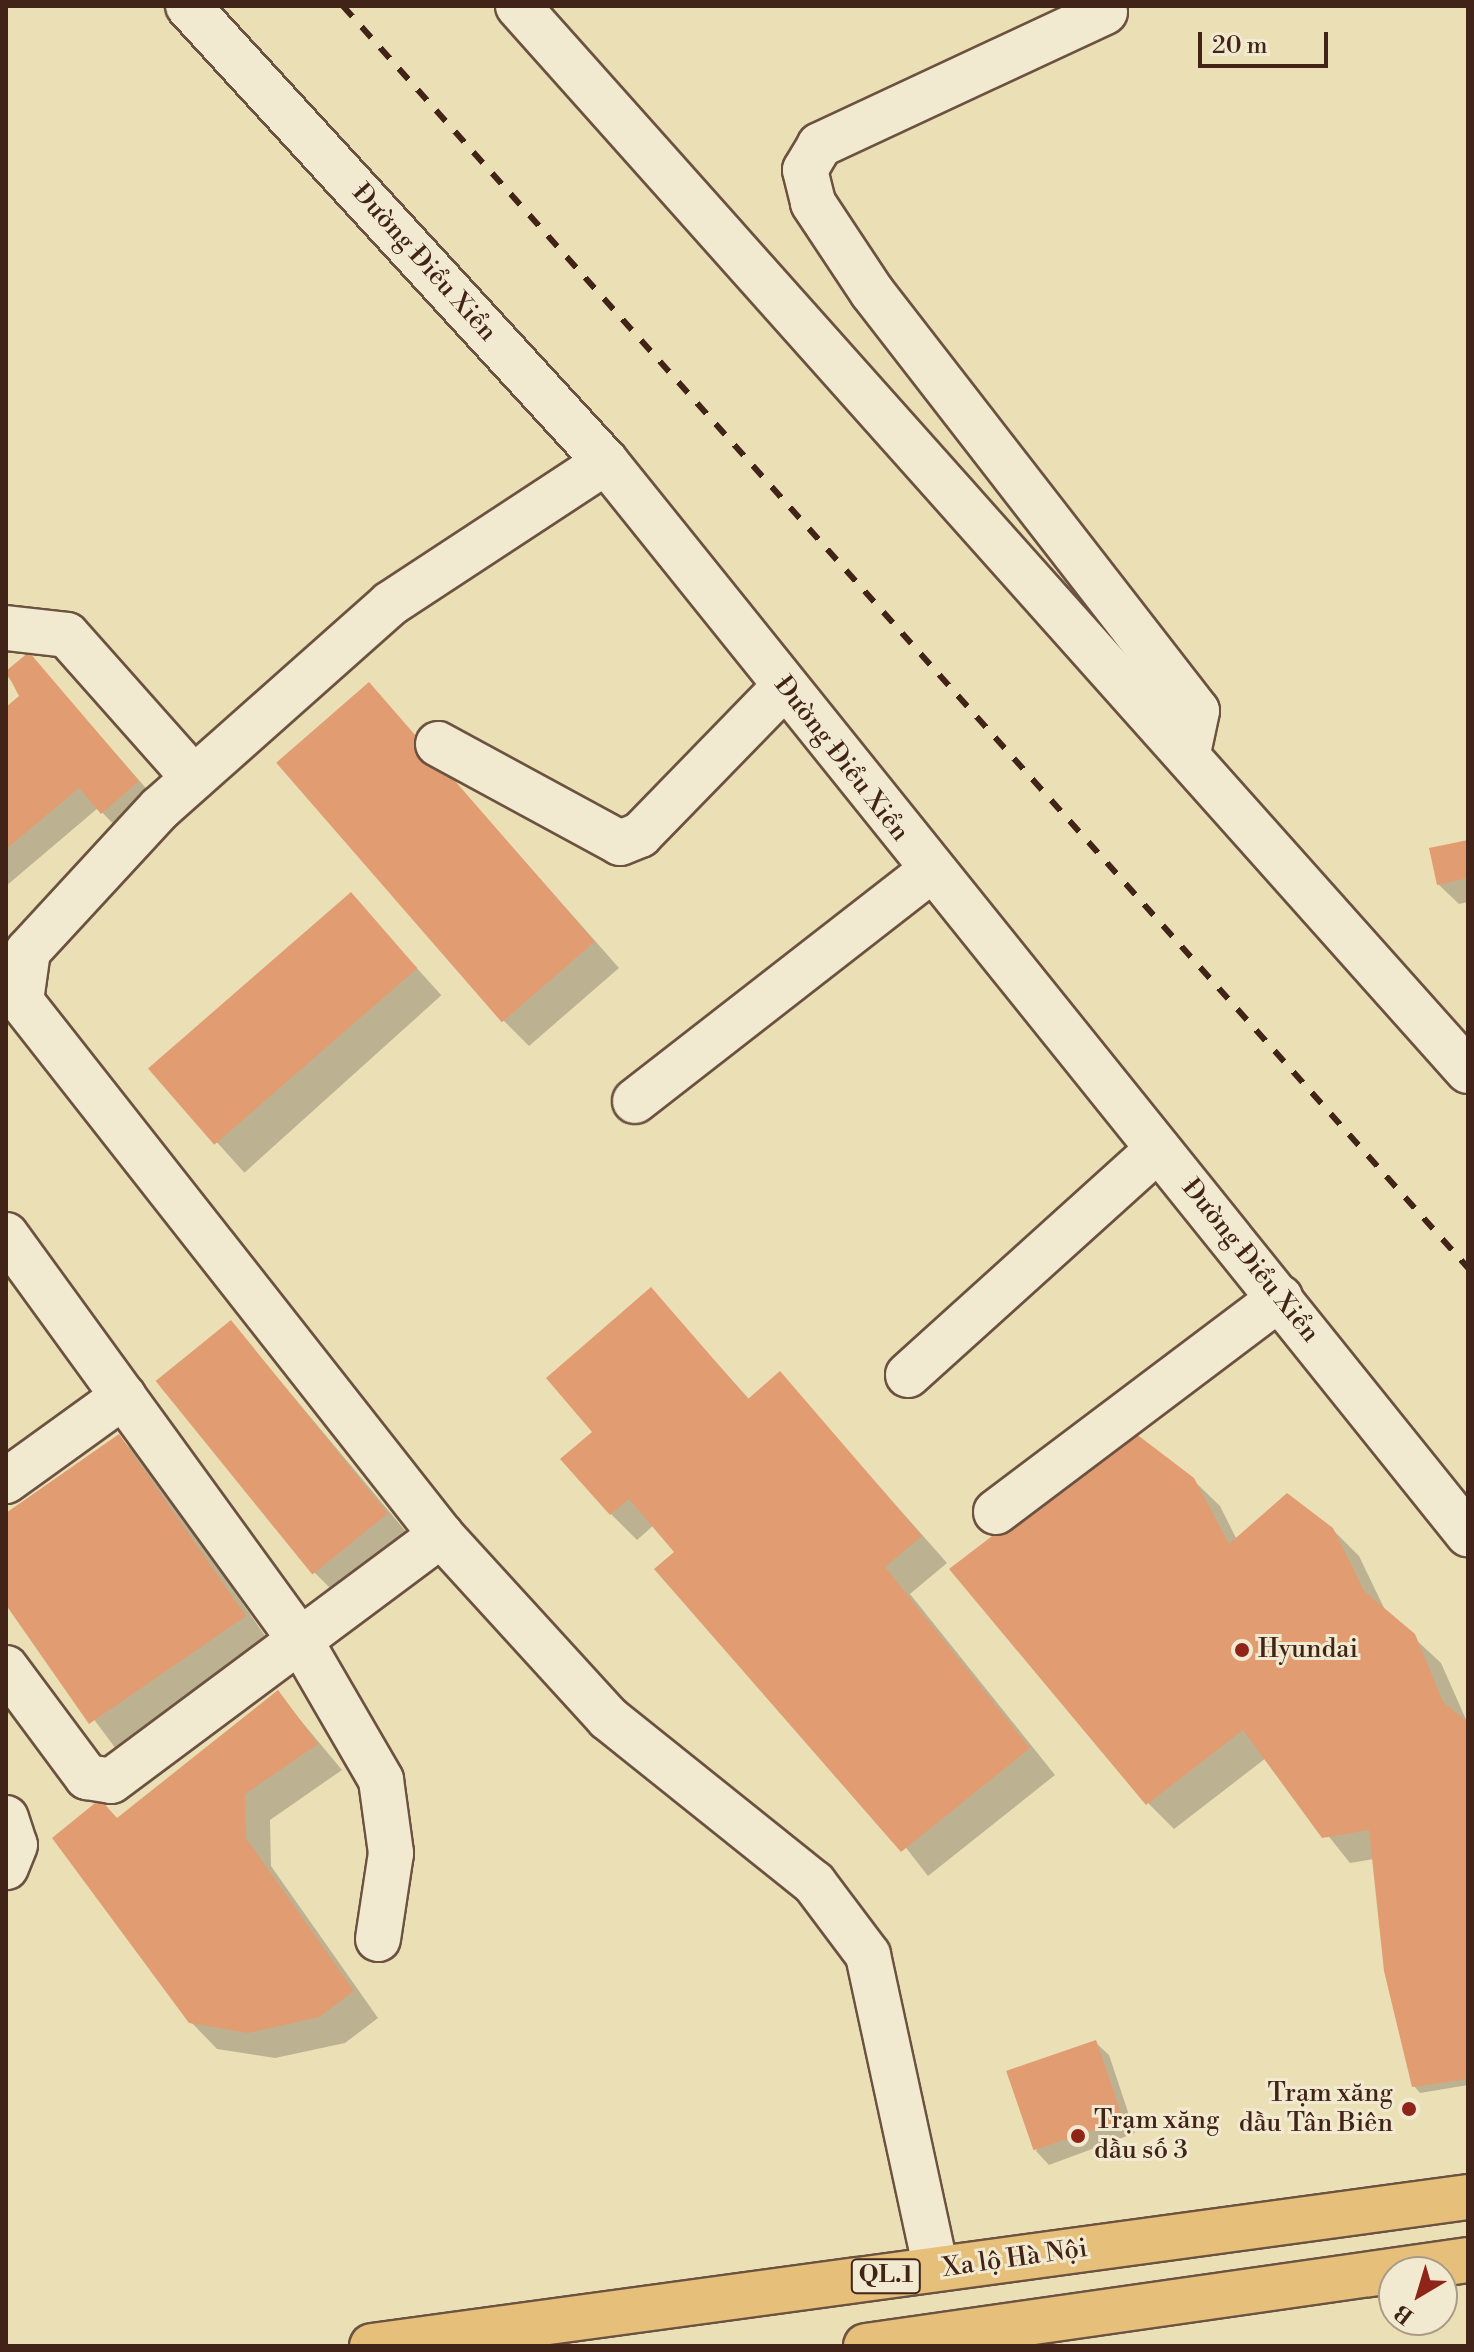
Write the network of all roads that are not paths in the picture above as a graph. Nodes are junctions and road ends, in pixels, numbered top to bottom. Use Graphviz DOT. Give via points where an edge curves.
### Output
graph roads {
  1 [pos="188,6"];
  2 [pos="518,6"];
  3 [pos="1105,12"];
  4 [pos="606,462"];
  5 [pos="6,628"];
  6 [pos="784,687"];
  7 [pos="438,744"];
  8 [pos="1188,753"];
  9 [pos="194,778"];
  10 [pos="930,871"];
  11 [pos="14,992"];
  12 [pos="1468,1071"];
  13 [pos="635,1101"];
  14 [pos="1158,1149"];
  15 [pos="6,1235"];
  16 [pos="1280,1298"];
  17 [pos="908,1375"];
  18 [pos="124,1396"];
  19 [pos="6,1481"];
  20 [pos="996,1512"];
  21 [pos="1468,1534"];
  22 [pos="441,1535"];
  23 [pos="300,1640"];
  24 [pos="6,1668"];
  25 [pos="6,1818"];
  26 [pos="6,1867"];
  27 [pos="378,1939"];
  28 [pos="1468,2197"];
  29 [pos="1468,2260"];
  30 [pos="936,2269"];
  31 [pos="372,2346"];
  32 [pos="866,2346"];
  1 -- 4 [label="street, Đường Điểu Xiển"];
  2 -- 8 [label="street"];
  3 -- 8 [label="street" via="820,145 805,170 813,203 872,292 1197,711"];
  4 -- 6 [label="street, Đường Điểu Xiển"];
  4 -- 9 [label="street" via="390,604"];
  5 -- 9 [label="street" via="67,635"];
  6 -- 7 [label="street" via="640,835 620,843"];
  6 -- 10 [label="street, Đường Điểu Xiển"];
  8 -- 12 [label="street"];
  9 -- 11 [label="street" via="28,951"];
  10 -- 13 [label="street"];
  10 -- 14 [label="street, Đường Điểu Xiển"];
  11 -- 22 [label="street"];
  14 -- 16 [label="street, Đường Điểu Xiển"];
  14 -- 17 [label="street"];
  15 -- 18 [label="street"];
  16 -- 20 [label="street"];
  16 -- 21 [label="street, Đường Điểu Xiển"];
  18 -- 19 [label="street"];
  18 -- 23 [label="street"];
  22 -- 23 [label="street"];
  22 -- 30 [label="street" via="608,1718 814,1883 868,1955"];
  23 -- 24 [label="street" via="111,1781 87,1777"];
  23 -- 27 [label="street" via="389,1805"];
  25 -- 26 [label="street" via="15,1845"];
  28 -- 30 [label="highway, Xa lộ Hà Nội / QL.1"];
  29 -- 32 [label="highway"];
  30 -- 31 [label="highway, Xa lộ Hà Nội / QL.1"];
}
